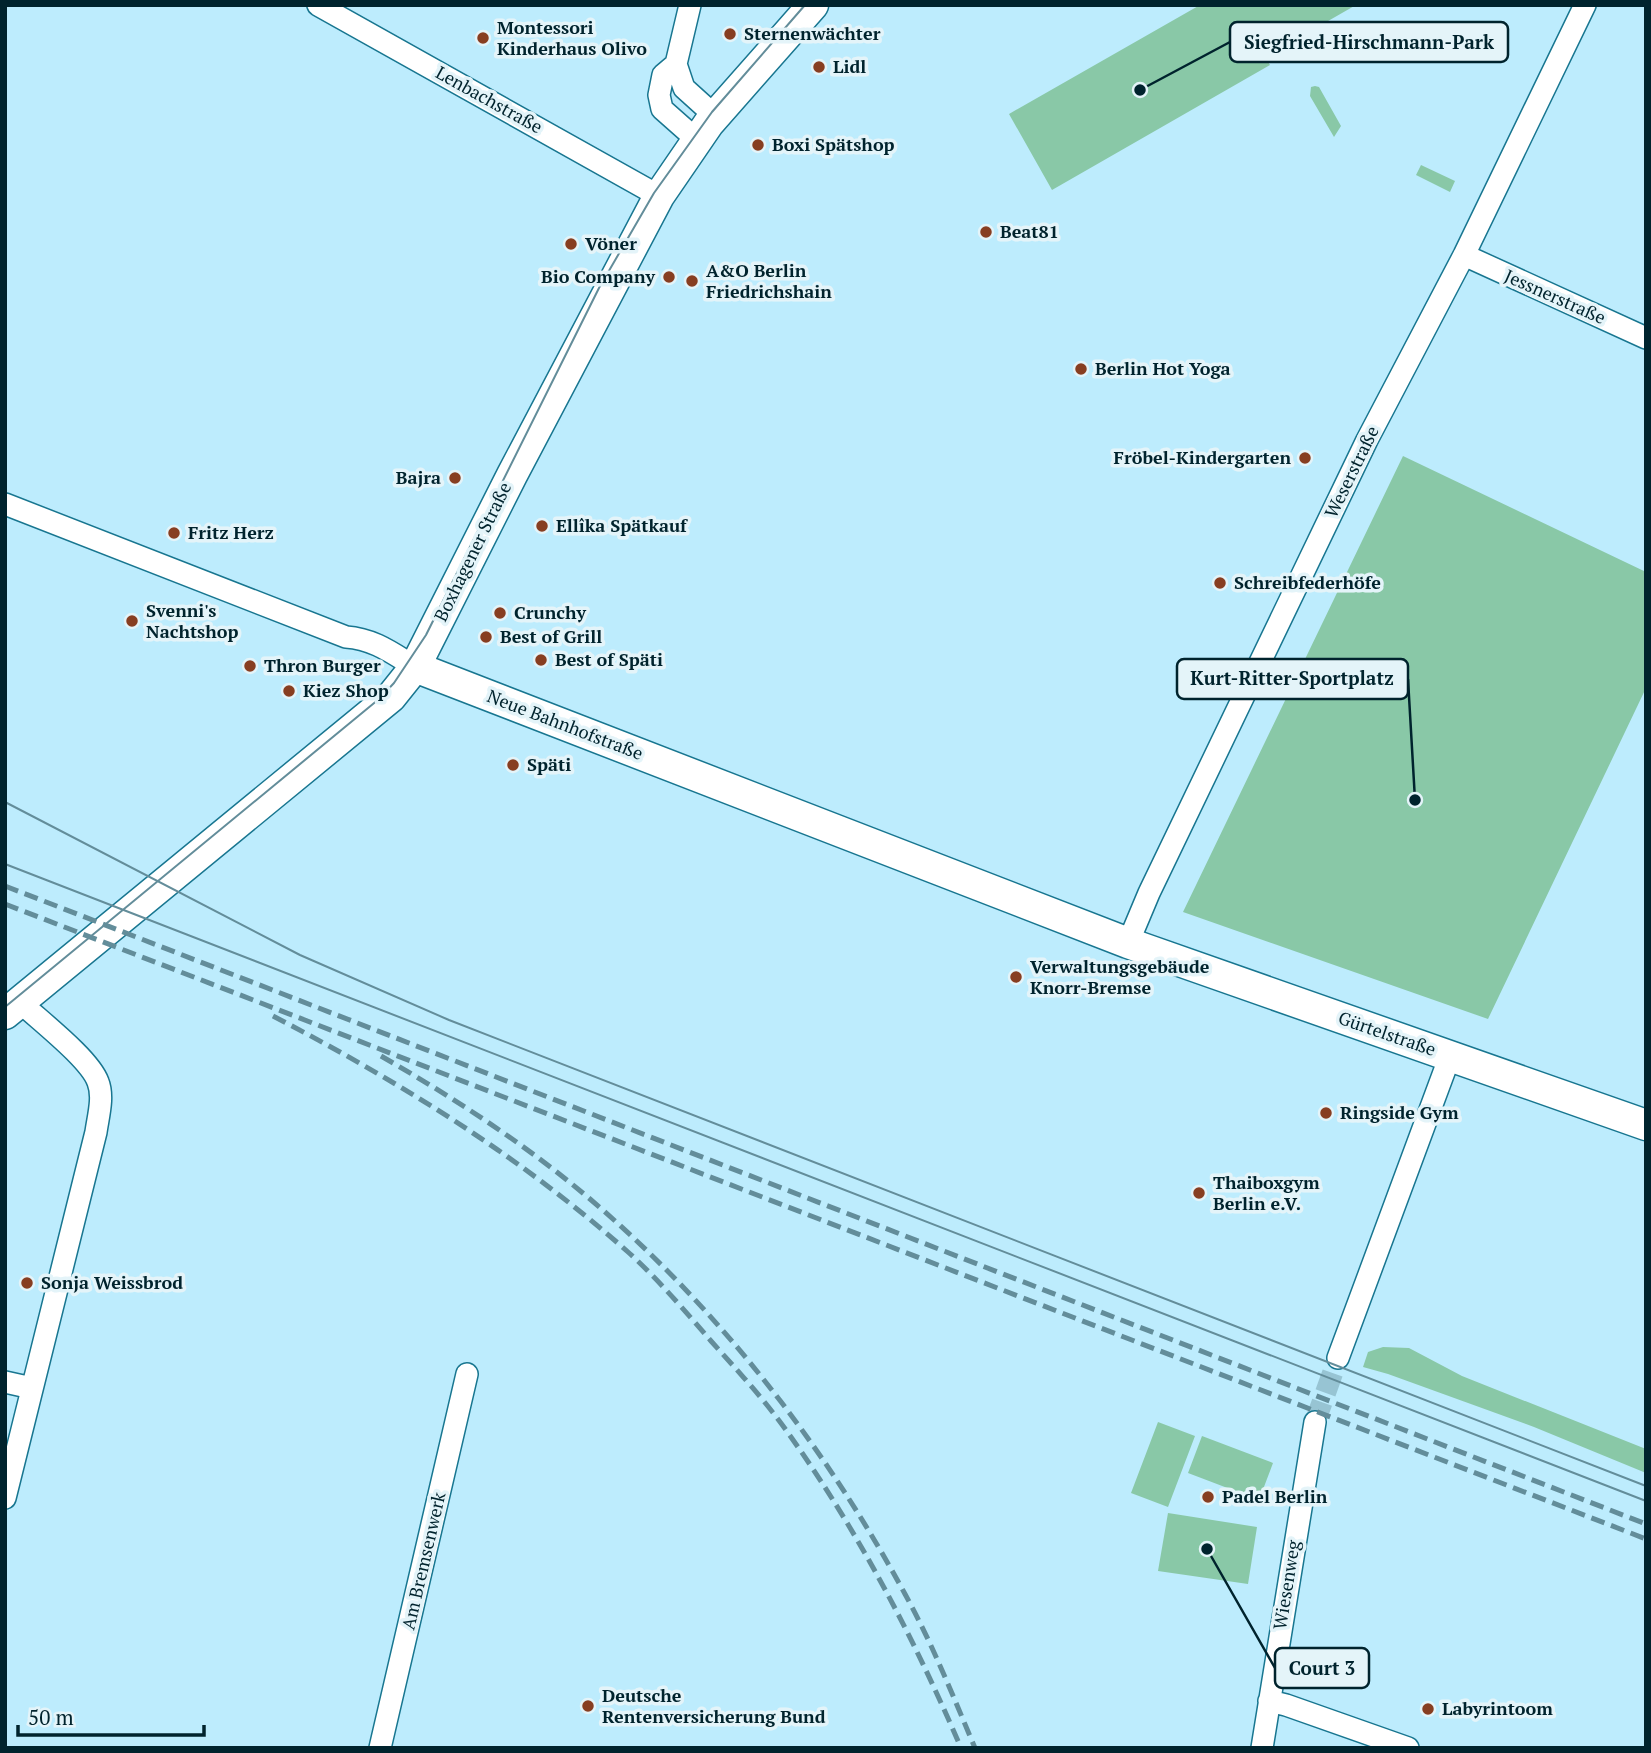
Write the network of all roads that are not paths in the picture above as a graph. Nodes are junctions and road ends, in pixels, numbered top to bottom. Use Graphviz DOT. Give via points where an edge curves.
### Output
graph roads {
  1 [pos="318,5"];
  2 [pos="690,5"];
  3 [pos="813,5"];
  4 [pos="1585,5"];
  5 [pos="676,64"];
  6 [pos="715,116"];
  7 [pos="697,140"];
  8 [pos="659,196"];
  9 [pos="1464,255"];
  10 [pos="1646,338"];
  11 [pos="5,504"];
  12 [pos="415,667"];
  13 [pos="1128,943"];
  14 [pos="10,1001"];
  15 [pos="1450,1056"];
  16 [pos="1646,1125"];
  17 [pos="1338,1358"];
  18 [pos="467,1374"];
  19 [pos="5,1382"];
  20 [pos="32,1388"];
  21 [pos="1315,1422"];
  22 [pos="5,1498"];
  23 [pos="1269,1701"];
  24 [pos="380,1748"];
  25 [pos="1262,1748"];
  26 [pos="1408,1748"];
  1 -- 8 [label="street, Lenbachstraße"];
  2 -- 5 [label="street"];
  3 -- 6 [label="main road, Boxhagener Straße"];
  4 -- 9 [label="street, Weserstraße"];
  5 -- 6 [label="street" via="684,88"];
  5 -- 7 [label="street" via="663,75 660,102"];
  6 -- 7 [label="main road, Boxhagener Straße"];
  7 -- 8 [label="main road, Boxhagener Straße"];
  8 -- 12 [label="main road, Boxhagener Straße"];
  9 -- 10 [label="street, Jessnerstraße"];
  9 -- 13 [label="street, Weserstraße" via="1363,450"];
  11 -- 12 [label="street, Neue Bahnhofstraße" via="346,637 362,638"];
  12 -- 13 [label="main road, Neue Bahnhofstraße"];
  12 -- 14 [label="main road, Boxhagener Straße" via="391,697"];
  13 -- 15 [label="main road, Gürtelstraße"];
  14 -- 20 [label="street" via="85,1063 99,1082 96,1132"];
  15 -- 16 [label="main road, Gürtelstraße"];
  15 -- 17 [label="street"];
  18 -- 24 [label="street, Am Bremsenwerk"];
  19 -- 20 [label="street"];
  20 -- 22 [label="street"];
  21 -- 23 [label="street, Wiesenweg"];
  23 -- 25 [label="street, Wiesenweg"];
  23 -- 26 [label="street"];
}
